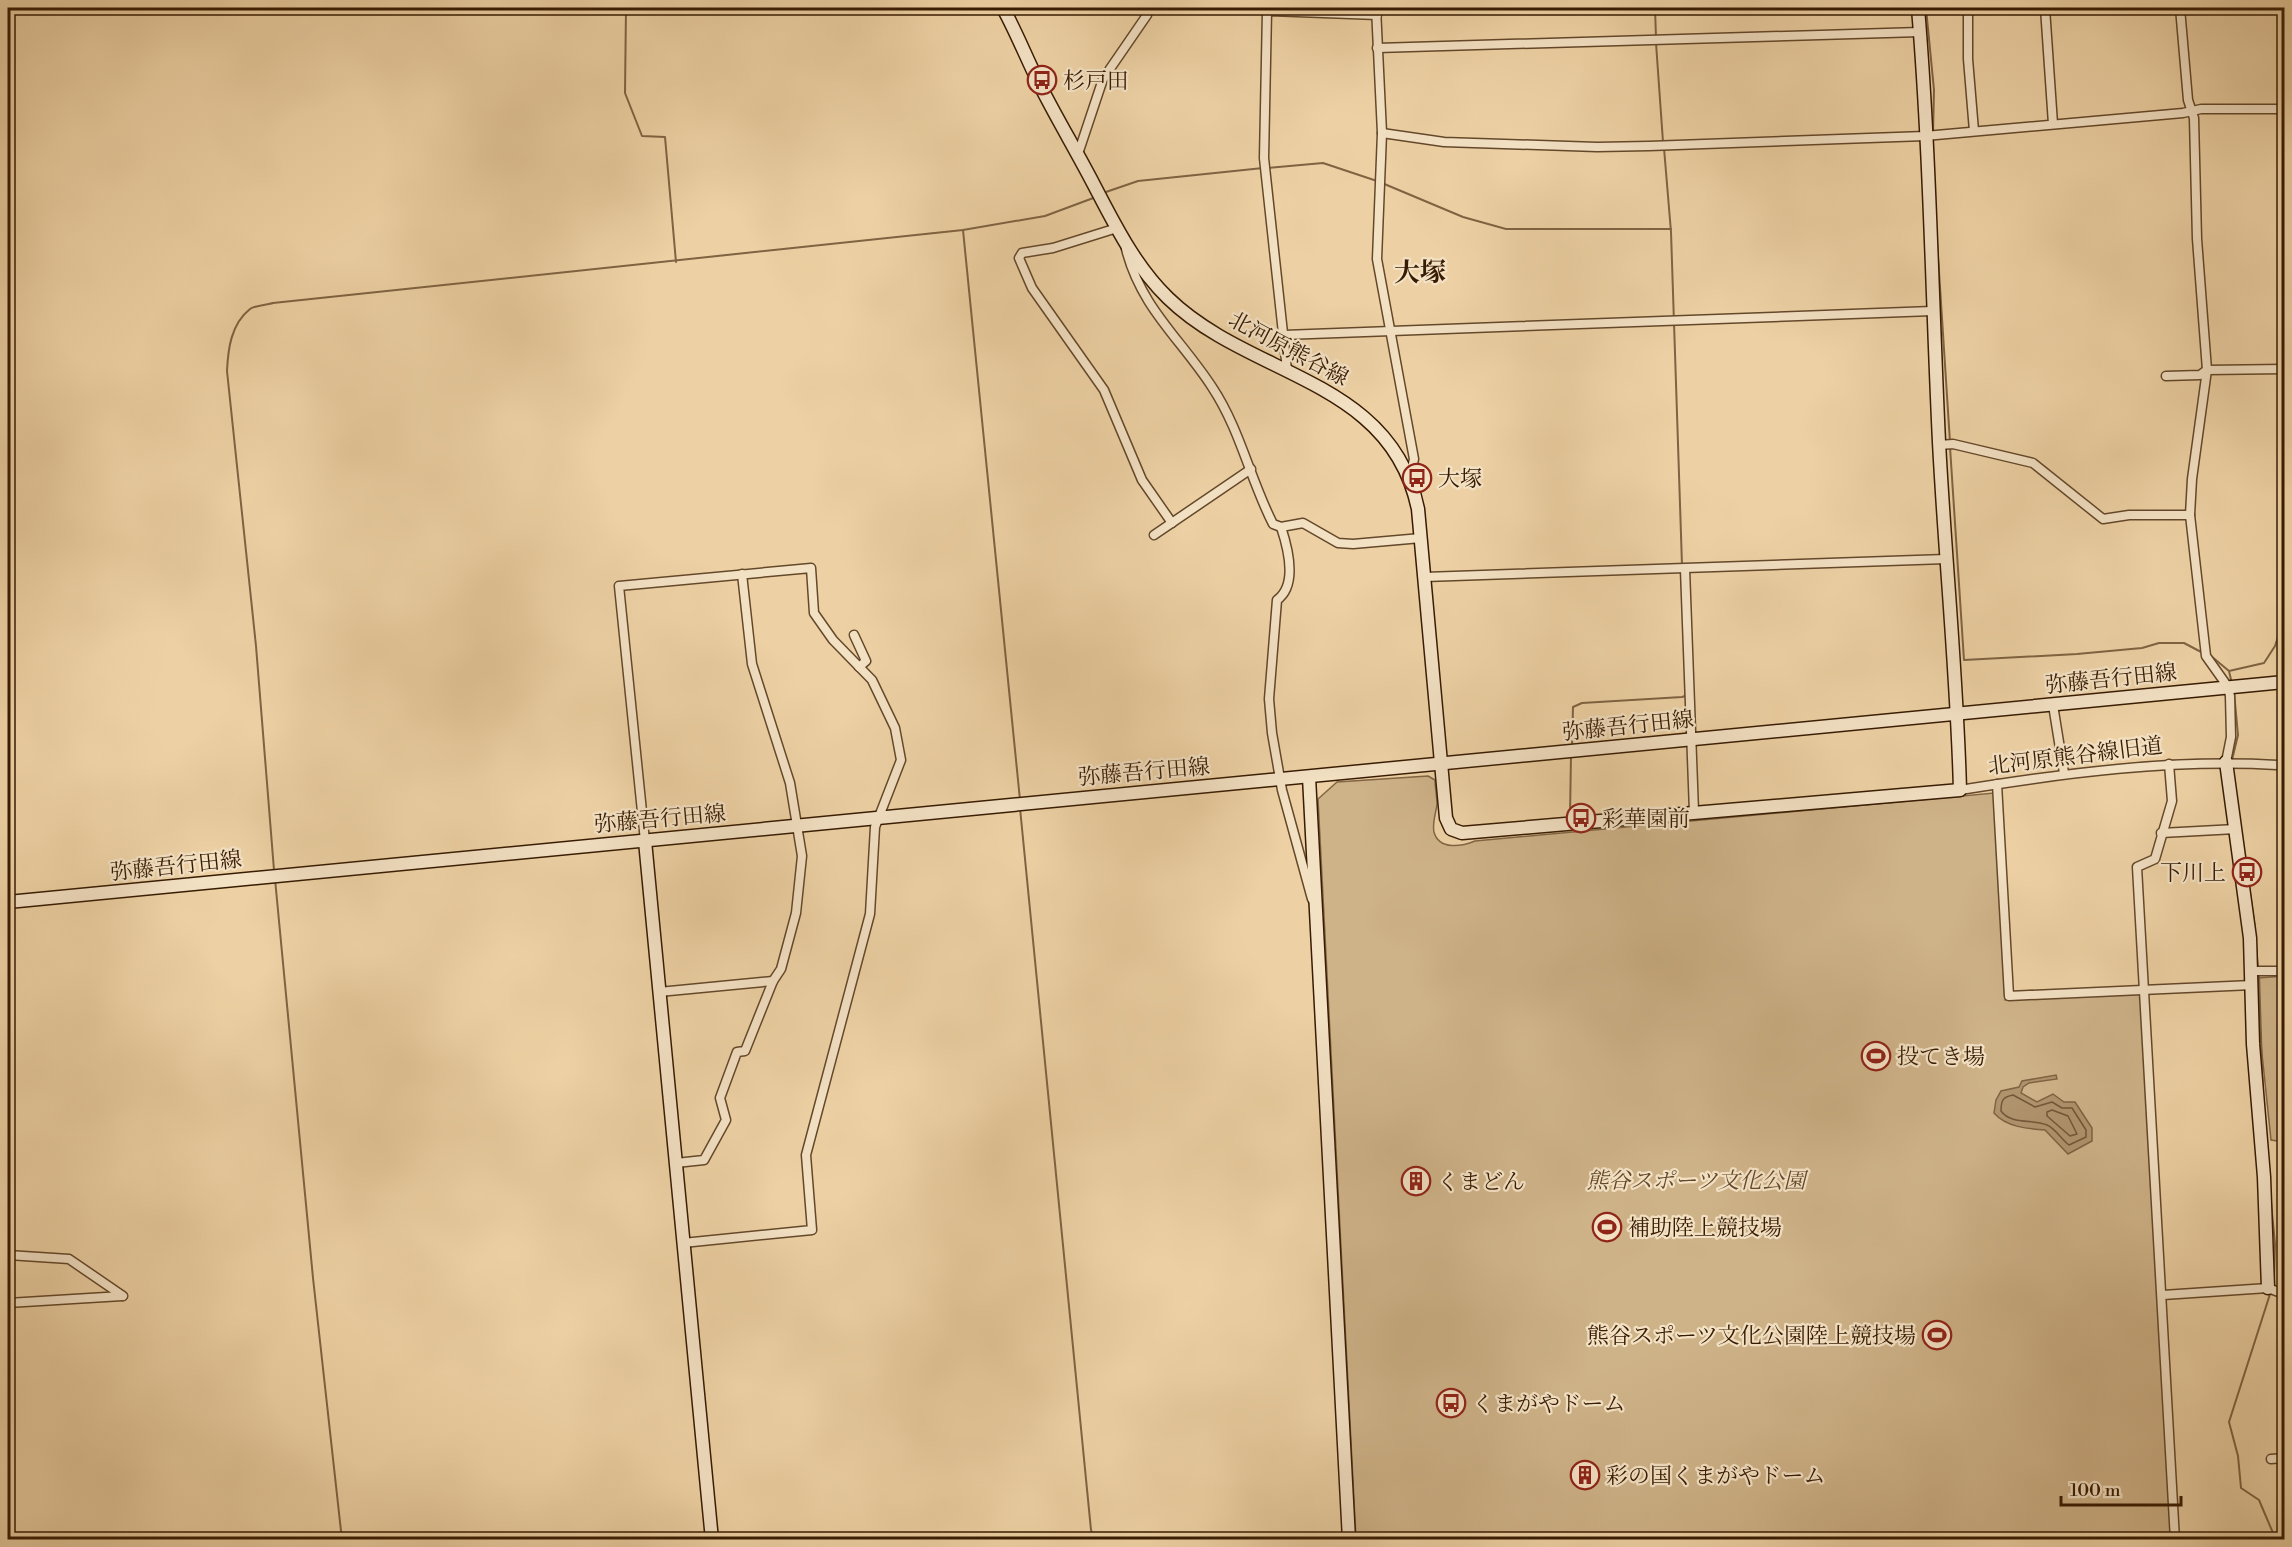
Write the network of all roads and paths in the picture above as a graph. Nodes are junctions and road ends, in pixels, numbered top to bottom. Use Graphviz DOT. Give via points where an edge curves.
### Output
graph roads {
  1 [pos="1003,8"];
  2 [pos="1148,8"];
  3 [pos="1918,8"];
  4 [pos="1968,8"];
  5 [pos="2045,8"];
  6 [pos="2180,8"];
  7 [pos="1377,11"];
  8 [pos="1920,32"];
  9 [pos="1377,48"];
  10 [pos="2284,109"];
  11 [pos="2191,111"];
  12 [pos="2053,124"];
  13 [pos="1974,131"];
  14 [pos="1382,133"];
  15 [pos="1925,136"];
  16 [pos="1078,154"];
  17 [pos="1117,228"];
  18 [pos="1123,240"];
  19 [pos="1932,310"];
  20 [pos="1389,330"];
  21 [pos="1284,335"];
  22 [pos="2284,369"];
  23 [pos="1287,370"];
  24 [pos="2207,370"];
  25 [pos="2166,376"];
  26 [pos="1939,445"];
  27 [pos="1251,469"];
  28 [pos="1410,478"];
  29 [pos="2190,515"];
  30 [pos="1172,523"];
  31 [pos="1281,527"];
  32 [pos="1154,535"];
  33 [pos="1421,538"];
  34 [pos="1946,559"];
  35 [pos="1684,568"];
  36 [pos="742,574"];
  37 [pos="1425,577"];
  38 [pos="854,635"];
  39 [pos="859,667"];
  40 [pos="2284,682"];
  41 [pos="2228,687"];
  42 [pos="2053,705"];
  43 [pos="1958,713"];
  44 [pos="1691,739"];
  45 [pos="2226,762"];
  46 [pos="2169,764"];
  47 [pos="2282,764"];
  48 [pos="1441,765"];
  49 [pos="2064,773"];
  50 [pos="1309,777"];
  51 [pos="1281,779"];
  52 [pos="1997,784"];
  53 [pos="1960,790"];
  54 [pos="1694,812"];
  55 [pos="880,818"];
  56 [pos="799,826"];
  57 [pos="2236,829"];
  58 [pos="2161,832"];
  59 [pos="645,841"];
  60 [pos="8,902"];
  61 [pos="1316,909"];
  62 [pos="2252,971"];
  63 [pos="2284,971"];
  64 [pos="773,981"];
  65 [pos="2252,985"];
  66 [pos="2145,990"];
  67 [pos="659,992"];
  68 [pos="676,1163"];
  69 [pos="683,1243"];
  70 [pos="8,1255"];
  71 [pos="2268,1288"];
  72 [pos="2284,1294"];
  73 [pos="2163,1295"];
  74 [pos="8,1303"];
  75 [pos="2284,1458"];
  76 [pos="2271,1459"];
  77 [pos="712,1539"];
  78 [pos="1349,1539"];
  79 [pos="2175,1539"];
  1 -- 16 [label="street, 北河原熊谷線"];
  2 -- 16 [label="street" via="1103,79"];
  3 -- 8 [label="street"];
  4 -- 13 [label="street"];
  5 -- 12 [label="street"];
  6 -- 11 [label="street"];
  7 -- 9 [label="street"];
  7 -- 21 [label="street" via="1266,11 1264,158"];
  8 -- 9 [label="street"];
  8 -- 15 [label="street"];
  9 -- 14 [label="street"];
  10 -- 11 [label="street"];
  11 -- 12 [label="street"];
  11 -- 24 [label="street"];
  12 -- 13 [label="street"];
  13 -- 15 [label="street"];
  14 -- 15 [label="street" via="1444,142 1597,147"];
  14 -- 20 [label="street" via="1377,259"];
  15 -- 19 [label="street"];
  16 -- 17 [label="street, 北河原熊谷線"];
  17 -- 18 [label="street, 北河原熊谷線"];
  17 -- 30 [label="street" via="1053,248 1022,253 1019,258 1032,288 1104,390 1142,480"];
  18 -- 23 [label="street, 北河原熊谷線" via="1177,305 1212,330"];
  18 -- 27 [label="street" via="1149,306 1212,386 1233,423"];
  19 -- 20 [label="street"];
  19 -- 26 [label="street"];
  20 -- 21 [label="street"];
  20 -- 28 [label="street" via="1414,459"];
  21 -- 23 [label="street"];
  22 -- 24 [label="street"];
  23 -- 28 [label="street, 北河原熊谷線" via="1362,413 1391,444"];
  24 -- 25 [label="street" via="2200,375"];
  24 -- 29 [label="street"];
  26 -- 29 [label="street" via="1953,444 2033,463 2103,519"];
  26 -- 34 [label="street"];
  27 -- 30 [label="street"];
  27 -- 31 [label="street" via="1273,524"];
  28 -- 33 [label="street, 北河原熊谷線"];
  29 -- 41 [label="street" via="2206,656"];
  30 -- 32 [label="street"];
  31 -- 33 [label="street" via="1303,523 1338,543"];
  31 -- 51 [label="street" via="1288,557 1288,585 1277,600 1269,699"];
  33 -- 37 [label="street, 北河原熊谷線"];
  34 -- 35 [label="street"];
  34 -- 43 [label="street"];
  35 -- 37 [label="street"];
  35 -- 44 [label="street"];
  36 -- 39 [label="street" via="811,568 814,613"];
  36 -- 56 [label="street" via="752,664 790,783"];
  36 -- 59 [label="street" via="619,586"];
  37 -- 48 [label="street, 北河原熊谷線"];
  38 -- 39 [label="street" via="866,661"];
  39 -- 55 [label="street" via="872,680 885,704 895,728 901,760"];
  40 -- 41 [label="street, 弥藤吾行田線"];
  41 -- 42 [label="street, 弥藤吾行田線"];
  41 -- 45 [label="street" via="2231,738"];
  42 -- 43 [label="street, 弥藤吾行田線"];
  42 -- 49 [label="street"];
  43 -- 44 [label="street, 弥藤吾行田線"];
  43 -- 53 [label="street"];
  44 -- 48 [label="street, 弥藤吾行田線"];
  44 -- 54 [label="street"];
  45 -- 46 [label="street, 北河原熊谷線旧道"];
  45 -- 47 [label="street, 北河原熊谷線旧道"];
  45 -- 57 [label="street"];
  46 -- 49 [label="street, 北河原熊谷線旧道"];
  46 -- 58 [label="street" via="2172,801"];
  48 -- 50 [label="street, 弥藤吾行田線"];
  48 -- 54 [label="street, 北河原熊谷線旧道" via="1448,824 1462,833"];
  49 -- 52 [label="street, 北河原熊谷線旧道"];
  50 -- 51 [label="street, 弥藤吾行田線"];
  50 -- 61 [label="street"];
  51 -- 55 [label="street, 弥藤吾行田線"];
  51 -- 61 [label="street" via="1297,850"];
  52 -- 53 [label="street, 北河原熊谷線旧道"];
  52 -- 66 [label="street" via="2009,996"];
  53 -- 54 [label="street, 北河原熊谷線旧道"];
  55 -- 56 [label="street, 弥藤吾行田線"];
  55 -- 69 [label="street" via="875,827 870,914 806,1155 812,1230"];
  56 -- 59 [label="street, 弥藤吾行田線"];
  56 -- 64 [label="street" via="802,856 796,913 781,969"];
  57 -- 58 [label="street"];
  57 -- 62 [label="street"];
  58 -- 66 [label="street" via="2155,859 2137,867"];
  59 -- 60 [label="street, 弥藤吾行田線"];
  59 -- 67 [label="street"];
  61 -- 78 [label="street"];
  62 -- 63 [label="street"];
  62 -- 65 [label="street"];
  64 -- 67 [label="street"];
  64 -- 68 [label="street" via="745,1051 737,1052 720,1098 726,1120 704,1160"];
  65 -- 66 [label="street"];
  65 -- 71 [label="street"];
  66 -- 73 [label="street"];
  67 -- 68 [label="street"];
  68 -- 69 [label="street"];
  69 -- 77 [label="street"];
  70 -- 74 [label="street" via="69,1259 123,1296"];
  71 -- 72 [label="street"];
  71 -- 73 [label="street"];
  73 -- 79 [label="street"];
  75 -- 76 [label="street"];
}
